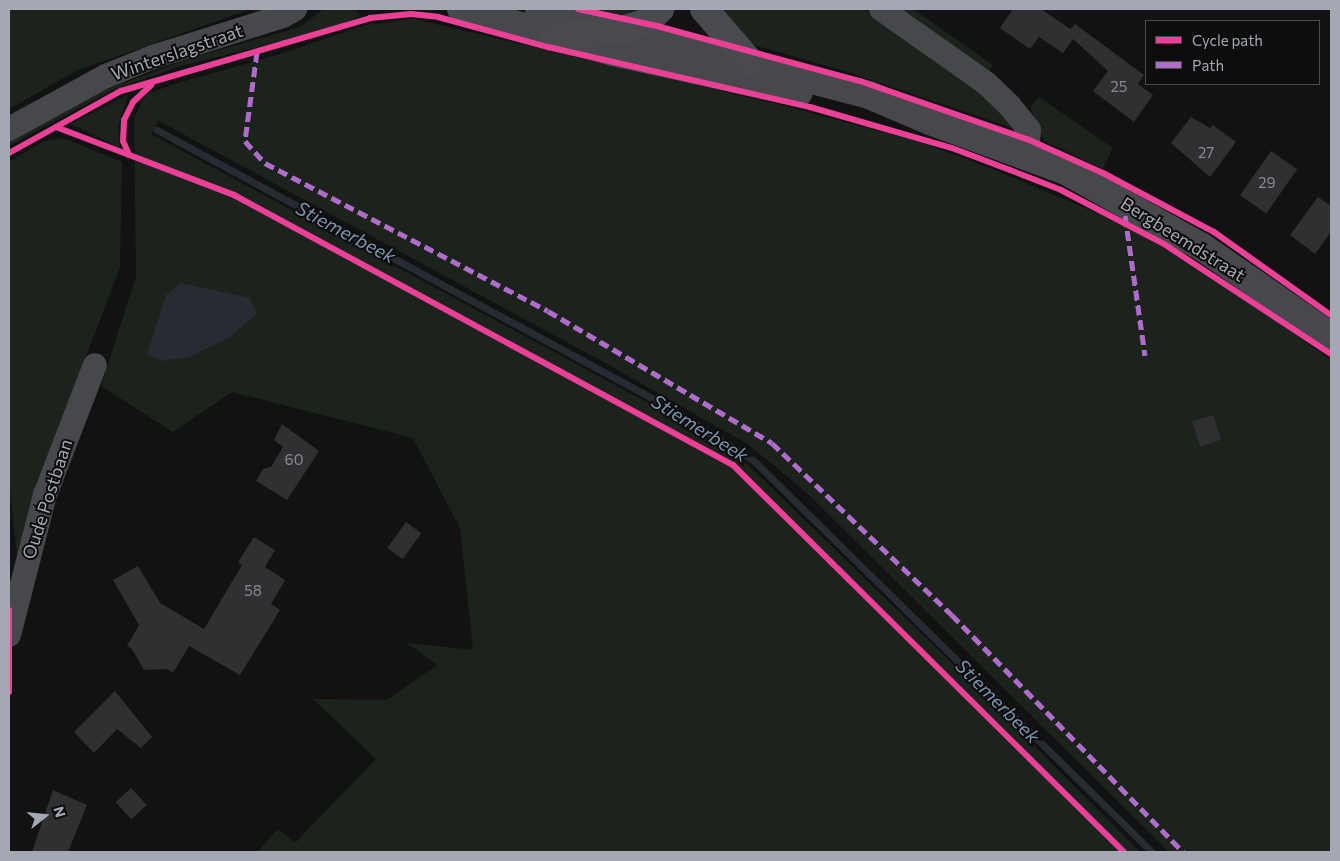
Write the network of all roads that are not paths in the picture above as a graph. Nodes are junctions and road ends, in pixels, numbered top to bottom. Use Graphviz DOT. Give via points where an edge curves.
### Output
graph roads {
  1 [pos="295,9"];
  2 [pos="461,9"];
  3 [pos="539,9"];
  4 [pos="660,9"];
  5 [pos="704,9"];
  6 [pos="881,9"];
  7 [pos="621,30"];
  8 [pos="555,37"];
  9 [pos="749,61"];
  10 [pos="930,121"];
  11 [pos="9,129"];
  12 [pos="1027,155"];
  13 [pos="1331,336"];
  14 [pos="95,365"];
  15 [pos="9,635"];
  1 -- 11 [label="street, Winterslagstraat" via="283,16 153,57 106,76"];
  2 -- 8 [label="street, Bergbeemdstraat"];
  3 -- 7 [label="street, Bergbeemdstraat"];
  4 -- 7 [label="highway" via="644,23"];
  5 -- 9 [label="highway"];
  6 -- 12 [label="street" via="986,83 1009,105 1029,130"];
  7 -- 8 [label="highway"];
  7 -- 9 [label="street, Bergbeemdstraat"];
  8 -- 10 [label="street, Bergbeemdstraat"];
  9 -- 10 [label="street, Bergbeemdstraat" via="869,95"];
  10 -- 12 [label="street, Bergbeemdstraat"];
  12 -- 13 [label="street, Bergbeemdstraat" via="1115,196 1178,233"];
  14 -- 15 [label="street, Oude Postbaan" via="45,495"];
}
